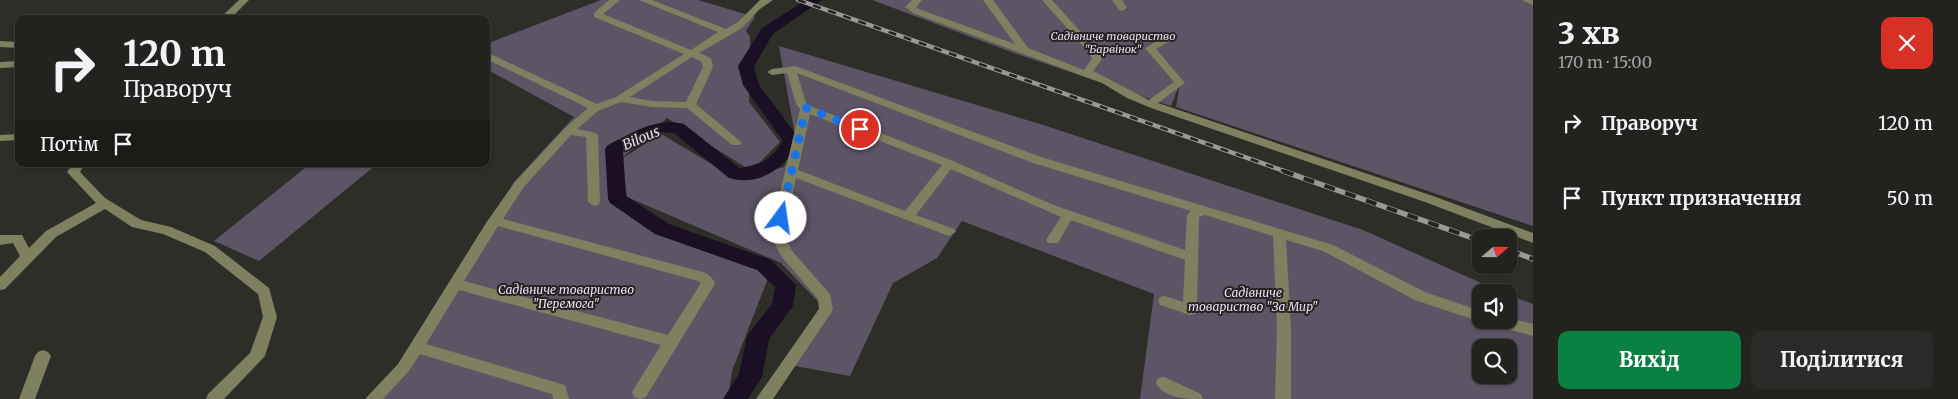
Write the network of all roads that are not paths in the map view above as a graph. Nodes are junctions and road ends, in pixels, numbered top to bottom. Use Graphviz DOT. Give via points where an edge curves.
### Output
graph roads {
  1 [pos="244,0"];
  2 [pos="616,0"];
  3 [pos="644,0"];
  4 [pos="917,0"];
  5 [pos="988,0"];
  6 [pos="1047,0"];
  7 [pos="1527,0"];
  8 [pos="760,1"];
  9 [pos="1533,2"];
  10 [pos="228,15"];
  11 [pos="726,32"];
  12 [pos="1174,35"];
  13 [pos="0,44"];
  14 [pos="15,45"];
  15 [pos="1026,52"];
  16 [pos="694,53"];
  17 [pos="490,57"];
  18 [pos="15,64"];
  19 [pos="0,65"];
  20 [pos="791,70"];
  21 [pos="772,72"];
  22 [pos="1092,76"];
  23 [pos="620,98"];
  24 [pos="1150,104"];
  25 [pos="690,105"];
  26 [pos="597,108"];
  27 [pos="806,108"];
  28 [pos="568,131"];
  29 [pos="15,137"];
  30 [pos="0,138"];
  31 [pos="736,143"];
  32 [pos="949,164"];
  33 [pos="77,167"];
  34 [pos="792,172"];
  35 [pos="594,202"];
  36 [pos="104,204"];
  37 [pos="1206,210"];
  38 [pos="1068,215"];
  39 [pos="908,216"];
  40 [pos="495,221"];
  41 [pos="949,232"];
  42 [pos="1279,232"];
  43 [pos="1533,238"];
  44 [pos="0,240"];
  45 [pos="1053,240"];
  46 [pos="27,256"];
  47 [pos="1192,257"];
  48 [pos="455,284"];
  49 [pos="0,285"];
  50 [pos="1165,301"];
  51 [pos="1472,313"];
  52 [pos="1517,326"];
  53 [pos="1533,330"];
  54 [pos="671,342"];
  55 [pos="416,347"];
  56 [pos="43,356"];
  57 [pos="1164,383"];
  58 [pos="640,392"];
  59 [pos="27,399"];
  60 [pos="214,399"];
  61 [pos="373,399"];
  62 [pos="561,399"];
  63 [pos="764,399"];
  64 [pos="1195,399"];
  65 [pos="1284,399"];
  1 -- 10 [label="street"];
  2 -- 16 [label="street" via="597,16"];
  3 -- 11 [label="street"];
  4 -- 15 [label="street" via="910,7 916,11"];
  5 -- 15 [label="street"];
  6 -- 22 [label="street" via="1094,52 1097,59 1088,70"];
  7 -- 9 [label="street"];
  8 -- 11 [label="street" via="745,21"];
  11 -- 16 [label="street"];
  12 -- 24 [label="street" via="1150,48 1180,83"];
  13 -- 14 [label="street"];
  15 -- 22 [label="street"];
  16 -- 23 [label="street"];
  16 -- 25 [label="street" via="707,60 708,67"];
  17 -- 26 [label="street"];
  18 -- 19 [label="street"];
  20 -- 21 [label="street"];
  20 -- 27 [label="street" via="801,104"];
  20 -- 37 [label="street" via="1037,160"];
  22 -- 24 [label="street"];
  23 -- 25 [label="street" via="652,104"];
  23 -- 26 [label="street"];
  24 -- 43 [label="street"];
  25 -- 31 [label="street"];
  26 -- 28 [label="street"];
  27 -- 32 [label="street"];
  27 -- 34 [label="street"];
  28 -- 35 [label="street" via="592,135"];
  28 -- 40 [label="street" via="519,186"];
  29 -- 30 [label="street"];
  32 -- 38 [label="street"];
  32 -- 39 [label="street"];
  33 -- 36 [label="street" via="73,172"];
  34 -- 39 [label="street"];
  34 -- 63 [label="street" via="777,234 786,253 825,298 826,310"];
  36 -- 46 [label="street" via="51,234"];
  36 -- 60 [label="street" via="137,224 166,230 210,249 264,292 270,317 257,356"];
  37 -- 42 [label="street"];
  37 -- 47 [label="street" via="1193,215"];
  38 -- 45 [label="street"];
  38 -- 47 [label="street"];
  39 -- 41 [label="street"];
  40 -- 48 [label="street"];
  40 -- 54 [label="street" via="703,277 708,283"];
  42 -- 51 [label="street" via="1328,248 1420,296"];
  42 -- 65 [label="street"];
  44 -- 46 [label="street" via="17,238"];
  46 -- 49 [label="street"];
  47 -- 50 [label="street" via="1190,310"];
  48 -- 54 [label="street"];
  48 -- 55 [label="street"];
  52 -- 53 [label="street"];
  54 -- 58 [label="street"];
  55 -- 61 [label="street" via="403,368"];
  55 -- 62 [label="street" via="559,390"];
  56 -- 59 [label="street"];
  57 -- 64 [label="street"];
}
